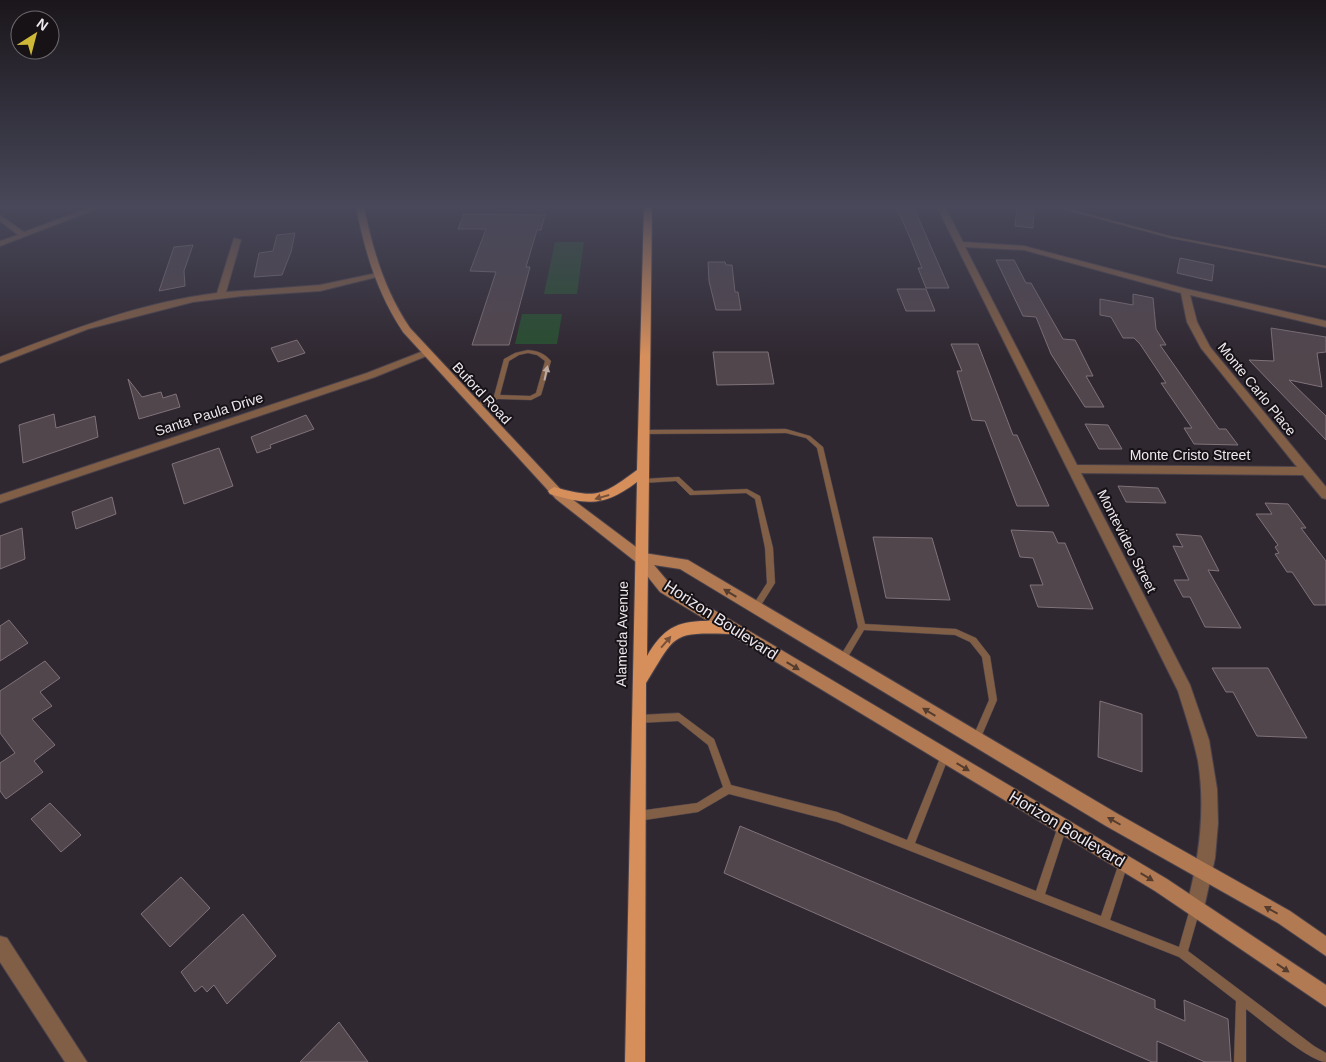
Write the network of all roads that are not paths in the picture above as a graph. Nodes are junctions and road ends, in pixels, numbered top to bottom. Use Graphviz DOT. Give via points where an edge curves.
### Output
graph roads {
  1 [pos="232,257"];
  2 [pos="371,257"];
  3 [pos="647,257"];
  4 [pos="965,257"];
  5 [pos="1056,257"];
  6 [pos="1272,257"];
  7 [pos="1326,267"];
  8 [pos="377,276"];
  9 [pos="1186,291"];
  10 [pos="221,294"];
  11 [pos="1326,324"];
  12 [pos="426,353"];
  13 [pos="0,360"];
  14 [pos="497,397"];
  15 [pos="475,406"];
  16 [pos="644,432"];
  17 [pos="1075,469"];
  18 [pos="1306,471"];
  19 [pos="643,476"];
  20 [pos="554,491"];
  21 [pos="1326,495"];
  22 [pos="0,499"];
  23 [pos="641,558"];
  24 [pos="755,608"];
  25 [pos="862,627"];
  26 [pos="729,628"];
  27 [pos="842,660"];
  28 [pos="639,682"];
  29 [pos="638,719"];
  30 [pos="976,739"];
  31 [pos="945,756"];
  32 [pos="728,789"];
  33 [pos="637,816"];
  34 [pos="1062,826"];
  35 [pos="909,846"];
  36 [pos="1123,863"];
  37 [pos="1204,873"];
  38 [pos="1039,897"];
  39 [pos="1195,908"];
  40 [pos="1104,923"];
  41 [pos="0,945"];
  42 [pos="1326,947"];
  43 [pos="1182,954"];
  44 [pos="1326,997"];
  45 [pos="1241,998"];
  46 [pos="1326,1058"];
  47 [pos="77,1062"];
  48 [pos="635,1062"];
  49 [pos="1240,1062"];
  1 -- 10 [label="street"];
  2 -- 8 [label="main road, Buford Road"];
  3 -- 16 [label="main road, Alameda Avenue"];
  4 -- 17 [label="street, Montevideo Street"];
  5 -- 9 [label="street"];
  6 -- 7 [label="lane"];
  8 -- 10 [label="street" via="320,288"];
  8 -- 12 [label="main road, Buford Road" via="394,313"];
  9 -- 11 [label="street"];
  9 -- 18 [label="street, Monte Carlo Place" via="1192,322 1206,348"];
  10 -- 13 [label="street" via="110,319"];
  12 -- 15 [label="main road, Buford Road"];
  12 -- 22 [label="street, Santa Paula Drive" via="371,376"];
  14 -- 14 [label="lane, one-way" via="531,398 539,394 548,362 544,356 520,352 506,360"];
  14 -- 15 [label="lane"];
  15 -- 20 [label="main road, Buford Road"];
  16 -- 19 [label="main road, Alameda Avenue"];
  16 -- 25 [label="lane" via="786,431 808,437 820,447"];
  17 -- 18 [label="street, Monte Cristo Street"];
  17 -- 37 [label="street, Montevideo Street" via="1185,690 1207,771 1210,817"];
  18 -- 21 [label="street, Monte Carlo Place"];
  19 -- 20 [label="main road, one-way" via="600,499 584,500"];
  19 -- 23 [label="main road, Alameda Avenue"];
  19 -- 24 [label="lane" via="677,479 692,493 747,491 758,498 769,548 771,583"];
  20 -- 23 [label="main road, Buford Road"];
  24 -- 23 [label="main road, Horizon Boulevard, one-way" via="683,564"];
  23 -- 26 [label="main road, Horizon Boulevard" via="665,588"];
  23 -- 28 [label="main road, Alameda Avenue"];
  24 -- 27 [label="main road, Horizon Boulevard"];
  25 -- 27 [label="lane"];
  25 -- 30 [label="lane" via="956,632 973,640 986,656 992,700"];
  28 -- 26 [label="main road, one-way" via="663,644 674,633 687,629"];
  26 -- 31 [label="main road, Horizon Boulevard, one-way"];
  30 -- 27 [label="main road, Horizon Boulevard, one-way"];
  28 -- 29 [label="main road, Alameda Avenue"];
  29 -- 32 [label="lane" via="679,717 711,742"];
  29 -- 33 [label="main road, Alameda Avenue"];
  37 -- 30 [label="main road, Horizon Boulevard, one-way"];
  31 -- 34 [label="main road, Horizon Boulevard, one-way"];
  31 -- 35 [label="lane"];
  32 -- 33 [label="lane" via="698,807"];
  32 -- 35 [label="lane" via="837,817"];
  33 -- 48 [label="main road, Alameda Avenue"];
  34 -- 36 [label="main road, Horizon Boulevard"];
  34 -- 38 [label="lane"];
  35 -- 38 [label="lane"];
  36 -- 39 [label="main road, Horizon Boulevard, one-way"];
  36 -- 40 [label="lane"];
  37 -- 39 [label="street, Montevideo Street"];
  42 -- 37 [label="main road, Horizon Boulevard, one-way" via="1284,917"];
  38 -- 40 [label="lane"];
  39 -- 43 [label="lane"];
  39 -- 44 [label="main road, Horizon Boulevard, one-way"];
  40 -- 43 [label="lane"];
  41 -- 47 [label="street"];
  43 -- 45 [label="lane"];
  45 -- 46 [label="lane" via="1310,1050"];
  45 -- 49 [label="lane"];
}
